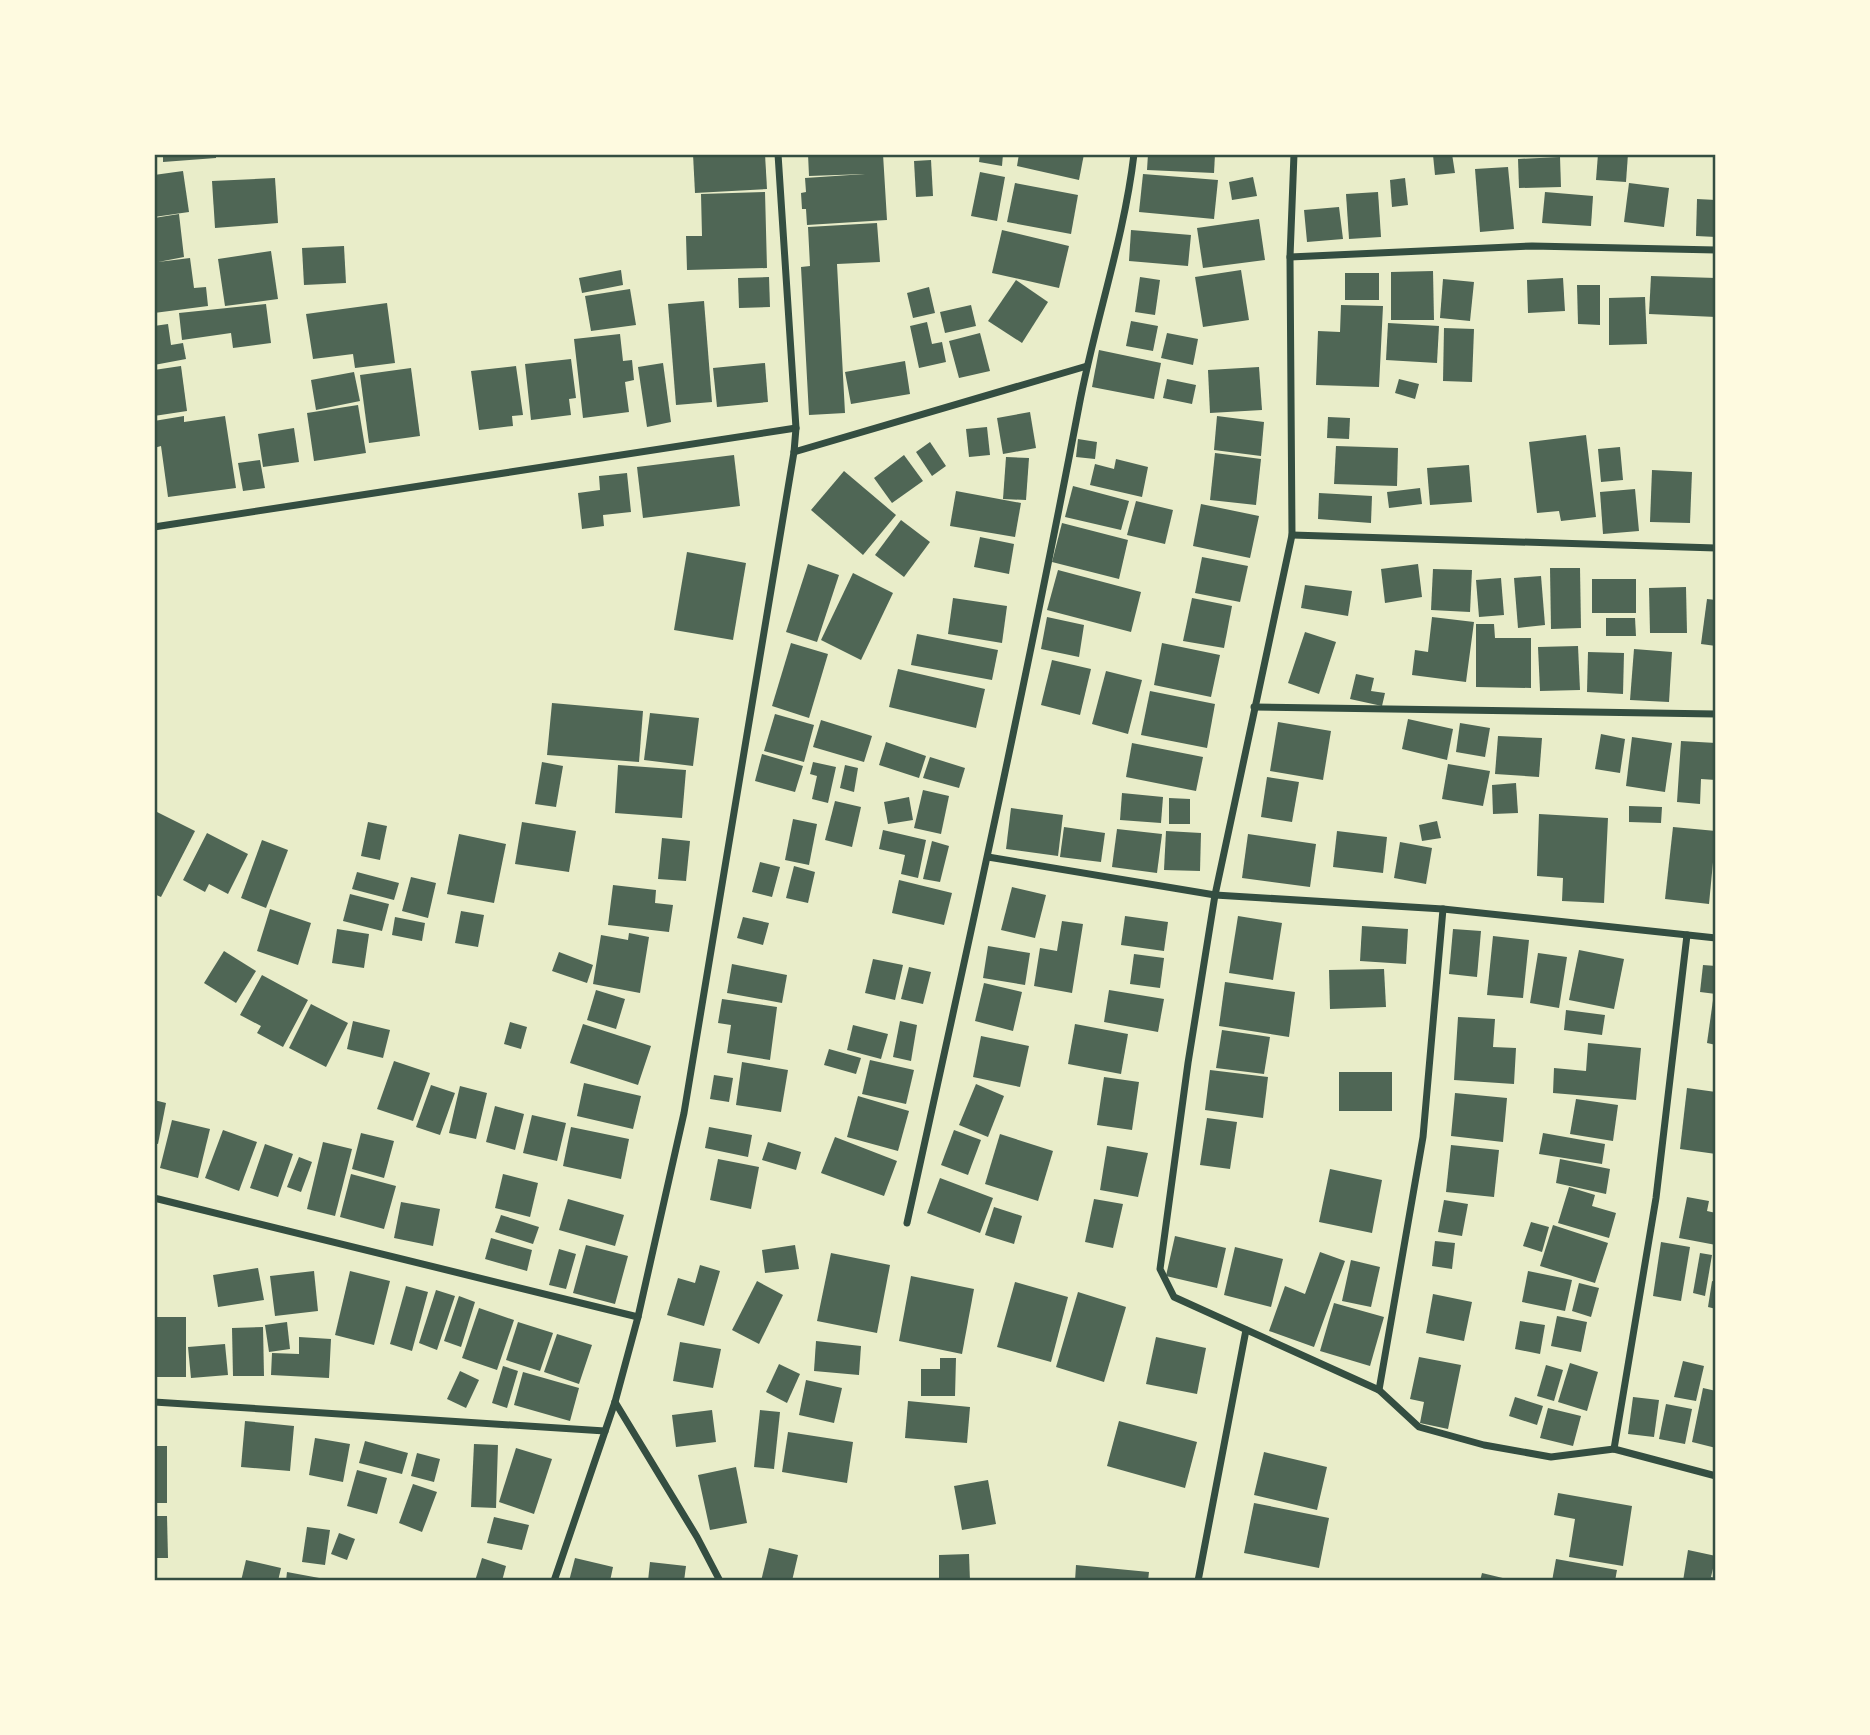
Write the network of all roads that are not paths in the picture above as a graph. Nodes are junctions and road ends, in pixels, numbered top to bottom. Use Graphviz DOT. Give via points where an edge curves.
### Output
graph roads {
  1 [pos="778,154"];
  2 [pos="1134,154"];
  3 [pos="1294,154"];
  4 [pos="1716,250"];
  5 [pos="1290,257"];
  6 [pos="1087,366"];
  7 [pos="796,428"];
  8 [pos="794,452"];
  9 [pos="154,527"];
  10 [pos="1292,535"];
  11 [pos="1716,548"];
  12 [pos="1254,707"];
  13 [pos="1716,714"];
  14 [pos="988,857"];
  15 [pos="1215,895"];
  16 [pos="1443,909"];
  17 [pos="1687,935"];
  18 [pos="1716,938"];
  19 [pos="154,1198"];
  20 [pos="907,1223"];
  21 [pos="638,1317"];
  22 [pos="1246,1330"];
  23 [pos="1379,1390"];
  24 [pos="154,1402"];
  25 [pos="615,1402"];
  26 [pos="604,1432"];
  27 [pos="1614,1448"];
  28 [pos="1716,1476"];
  29 [pos="554,1581"];
  30 [pos="720,1581"];
  31 [pos="1198,1581"];
  1 -- 7 [label="street"];
  2 -- 6 [label="street" via="1129,198"];
  3 -- 5 [label="street"];
  4 -- 5 [label="street" via="1532,246"];
  5 -- 10 [label="street"];
  6 -- 8 [label="street"];
  6 -- 14 [label="street"];
  7 -- 8 [label="street"];
  7 -- 9 [label="street"];
  8 -- 21 [label="street" via="684,1113"];
  10 -- 11 [label="street"];
  10 -- 12 [label="street"];
  12 -- 13 [label="street"];
  12 -- 15 [label="street"];
  14 -- 15 [label="street"];
  14 -- 20 [label="street"];
  15 -- 16 [label="street"];
  15 -- 22 [label="street" via="1160,1269 1174,1297"];
  16 -- 17 [label="street"];
  16 -- 23 [label="street" via="1423,1137"];
  17 -- 18 [label="street"];
  17 -- 27 [label="street" via="1656,1198"];
  19 -- 21 [label="street"];
  21 -- 25 [label="street"];
  22 -- 23 [label="street"];
  22 -- 31 [label="street"];
  23 -- 27 [label="street" via="1419,1427 1485,1445 1551,1457"];
  24 -- 26 [label="street"];
  25 -- 26 [label="street"];
  25 -- 30 [label="street"];
  26 -- 29 [label="street"];
  27 -- 28 [label="street"];
}
